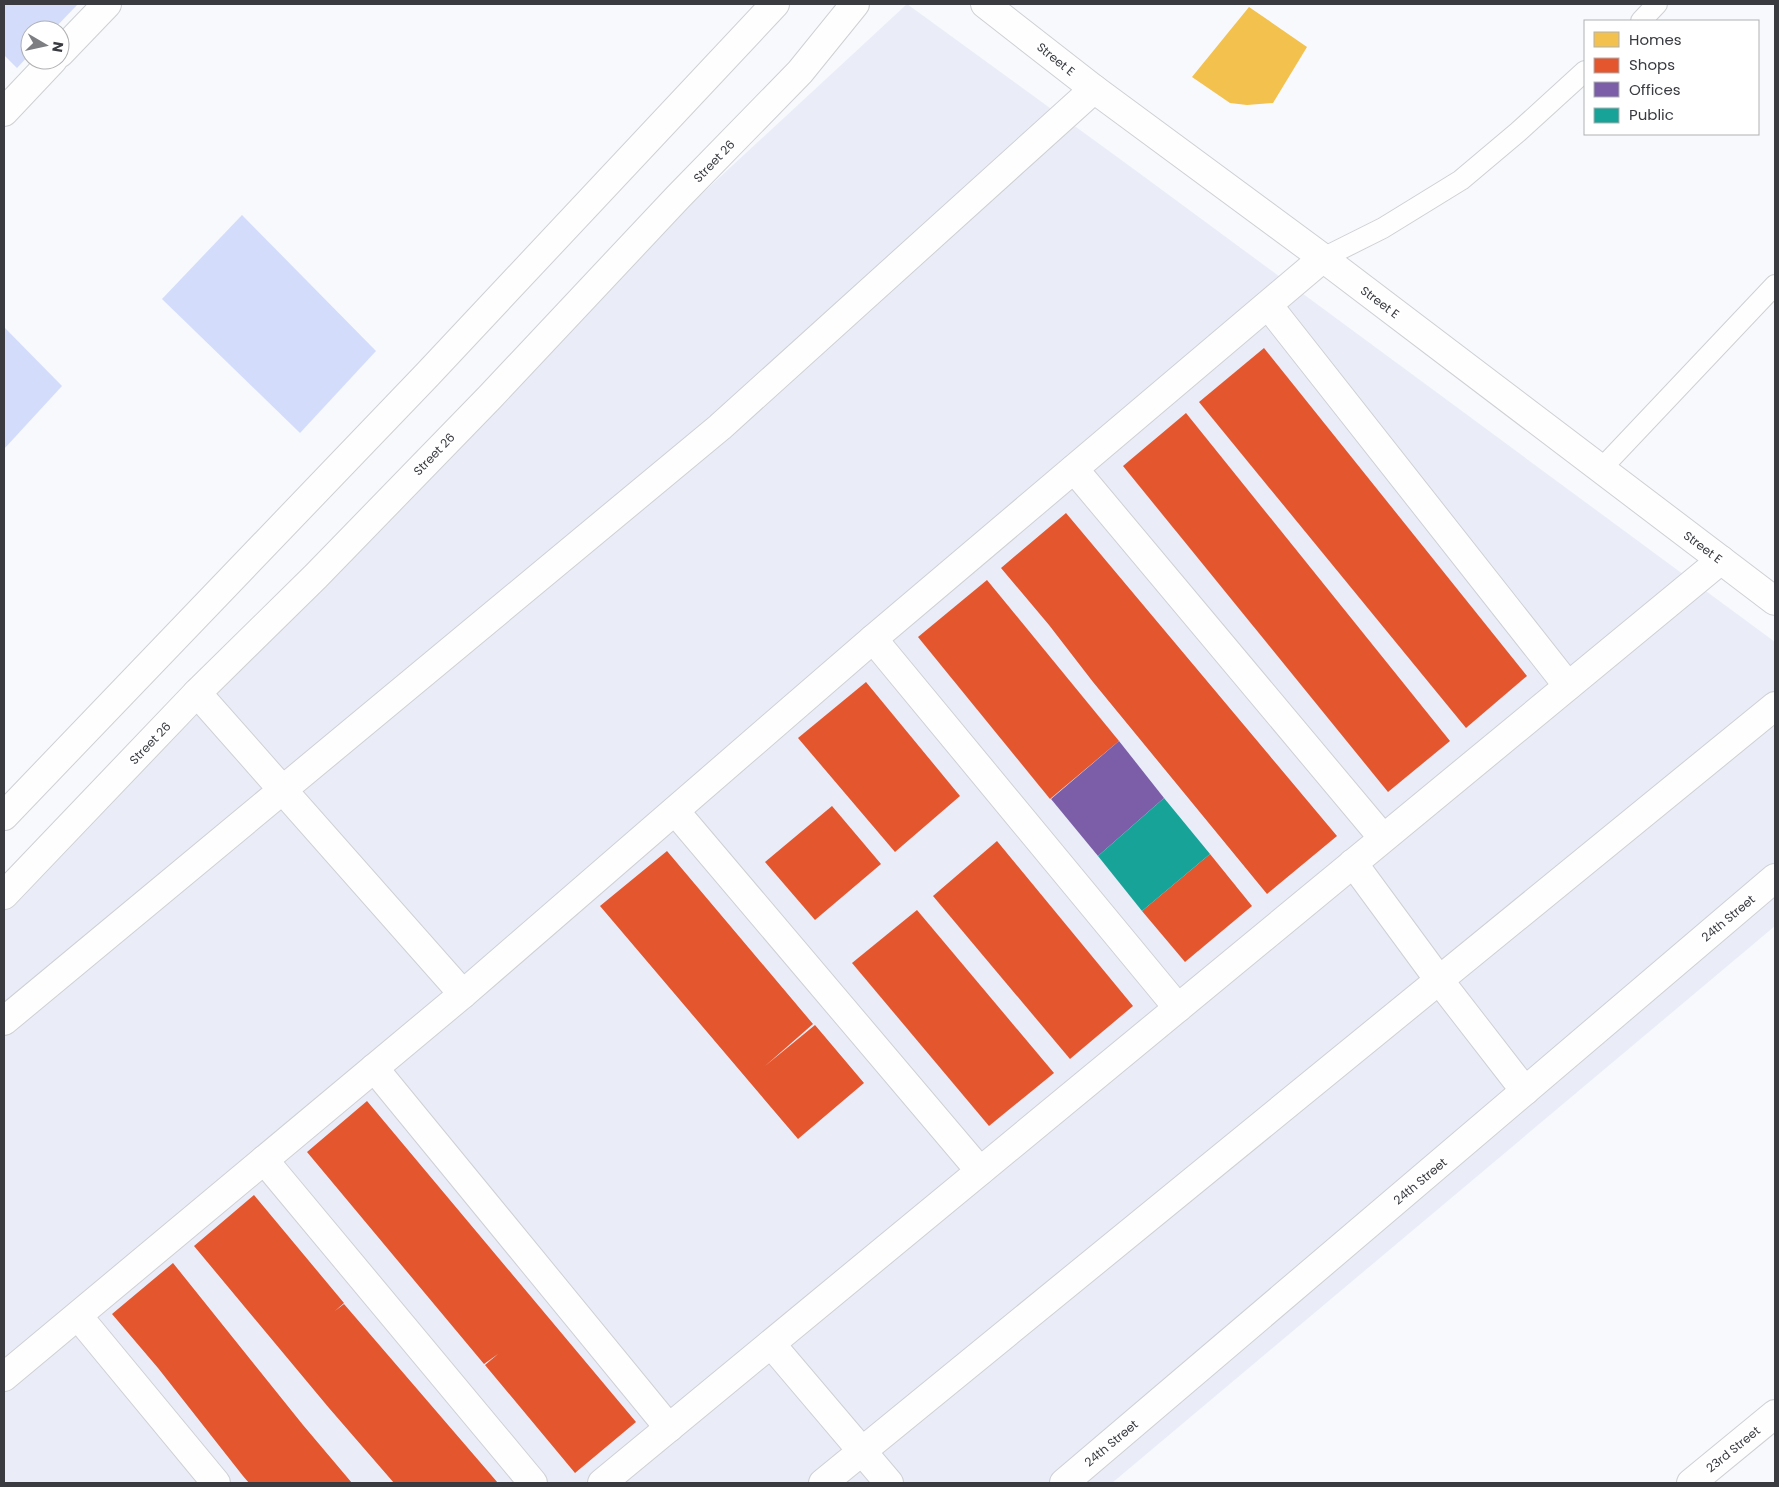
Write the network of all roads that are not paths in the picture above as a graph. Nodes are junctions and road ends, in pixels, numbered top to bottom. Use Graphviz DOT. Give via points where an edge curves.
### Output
graph roads {
  1 [pos="107,4"];
  2 [pos="775,4"];
  3 [pos="855,4"];
  4 [pos="986,4"];
  5 [pos="1657,4"];
  6 [pos="1642,20"];
  7 [pos="70,43"];
  8 [pos="44,70"];
  9 [pos="1584,72"];
  10 [pos="1094,89"];
  11 [pos="4,112"];
  12 [pos="1323,258"];
  13 [pos="1775,284"];
  14 [pos="1268,305"];
  15 [pos="1074,469"];
  16 [pos="1601,469"];
  17 [pos="1721,560"];
  18 [pos="1775,600"];
  19 [pos="873,639"];
  20 [pos="1568,686"];
  21 [pos="197,693"];
  22 [pos="1775,706"];
  23 [pos="281,790"];
  24 [pos="675,811"];
  25 [pos="4,816"];
  26 [pos="1383,838"];
  27 [pos="1353,863"];
  28 [pos="1775,878"];
  29 [pos="4,895"];
  30 [pos="1439,980"];
  31 [pos="463,994"];
  32 [pos="1178,1008"];
  33 [pos="4,1021"];
  34 [pos="374,1068"];
  35 [pos="1525,1091"];
  36 [pos="264,1160"];
  37 [pos="980,1171"];
  38 [pos="78,1316"];
  39 [pos="771,1344"];
  40 [pos="4,1377"];
  41 [pos="1775,1414"];
  42 [pos="669,1428"];
  43 [pos="862,1452"];
  44 [pos="216,1483"];
  45 [pos="533,1483"];
  46 [pos="602,1483"];
  47 [pos="824,1483"];
  48 [pos="889,1483"];
  49 [pos="1064,1483"];
  50 [pos="1690,1483"];
  1 -- 7 [label="street"];
  2 -- 25 [label="street" via="420,382"];
  3 -- 21 [label="street, Street 26" via="800,72 490,397"];
  4 -- 10 [label="street, Street E"];
  5 -- 6 [label="lane"];
  8 -- 11 [label="street"];
  9 -- 12 [label="lane" via="1461,180 1383,228"];
  10 -- 12 [label="street, Street E"];
  10 -- 23 [label="street" via="720,426"];
  12 -- 14 [label="street"];
  12 -- 16 [label="street, Street E"];
  13 -- 16 [label="lane"];
  14 -- 15 [label="street"];
  14 -- 20 [label="street"];
  15 -- 19 [label="street"];
  15 -- 26 [label="street"];
  16 -- 17 [label="street, Street E"];
  17 -- 18 [label="street, Street E"];
  17 -- 20 [label="street"];
  19 -- 24 [label="street"];
  19 -- 32 [label="street"];
  20 -- 26 [label="street"];
  21 -- 23 [label="street"];
  21 -- 29 [label="street, Street 26"];
  22 -- 30 [label="street"];
  23 -- 31 [label="street"];
  23 -- 33 [label="street"];
  24 -- 31 [label="street"];
  24 -- 37 [label="street"];
  26 -- 27 [label="street"];
  27 -- 30 [label="street"];
  27 -- 32 [label="street"];
  28 -- 35 [label="street, 24th Street"];
  30 -- 35 [label="street"];
  30 -- 43 [label="street"];
  31 -- 34 [label="street"];
  32 -- 37 [label="street"];
  34 -- 36 [label="street"];
  34 -- 42 [label="street"];
  35 -- 49 [label="street, 24th Street"];
  36 -- 38 [label="street"];
  36 -- 45 [label="street"];
  37 -- 39 [label="street"];
  38 -- 40 [label="street"];
  38 -- 44 [label="street"];
  39 -- 42 [label="street"];
  39 -- 43 [label="street"];
  41 -- 50 [label="street, 23rd Street"];
  42 -- 46 [label="street"];
  43 -- 47 [label="street"];
  43 -- 48 [label="street"];
}
